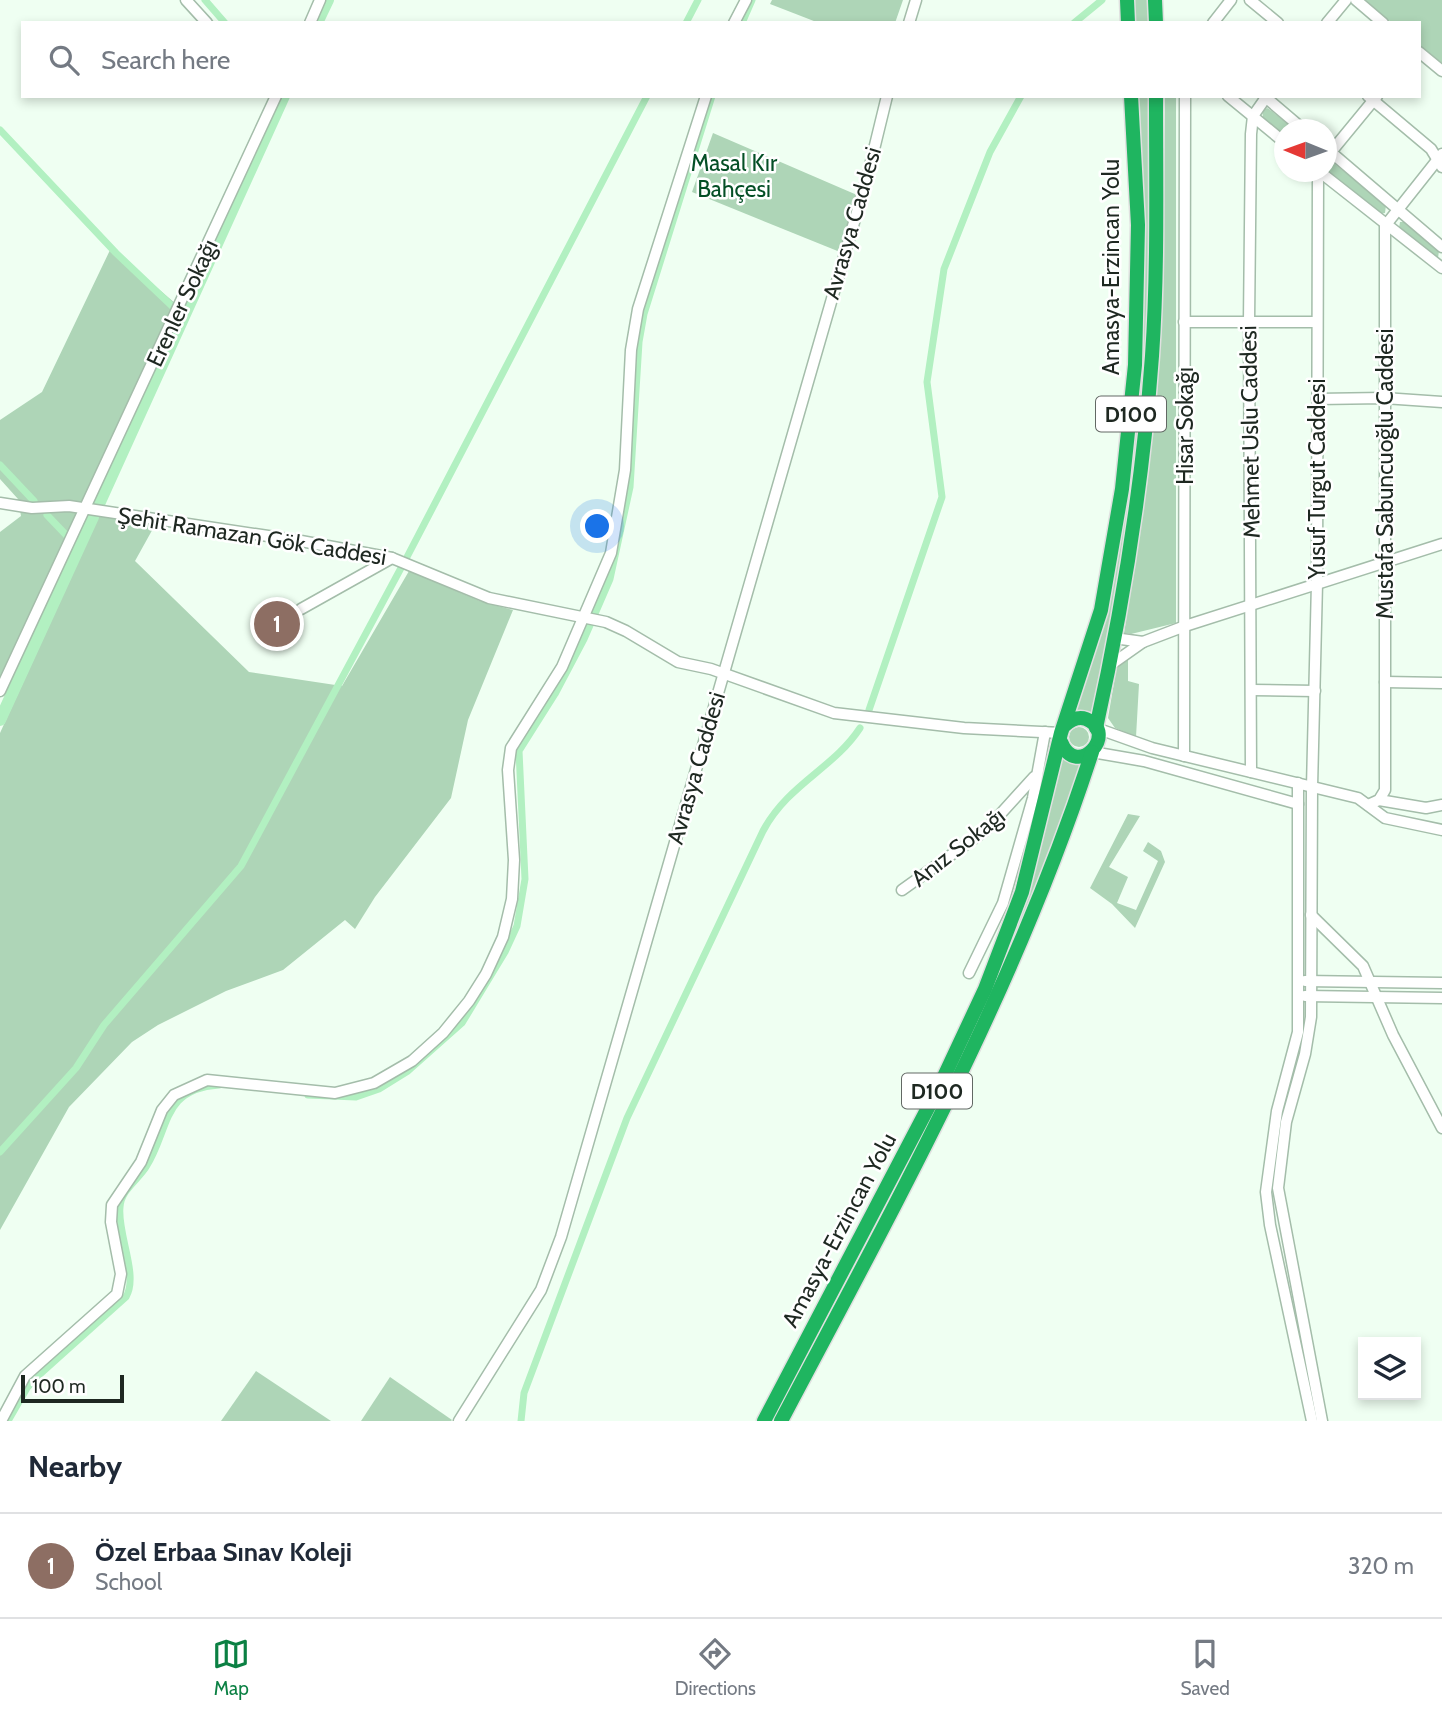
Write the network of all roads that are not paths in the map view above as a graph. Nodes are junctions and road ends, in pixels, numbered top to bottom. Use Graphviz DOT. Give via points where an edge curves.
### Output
graph roads {
  1 [pos="186,0"];
  2 [pos="320,0"];
  3 [pos="746,0"];
  4 [pos="916,0"];
  5 [pos="1127,0"];
  6 [pos="1155,0"];
  7 [pos="1231,0"];
  8 [pos="1250,0"];
  9 [pos="1346,0"];
  10 [pos="1356,0"];
  11 [pos="205,21"];
  12 [pos="311,21"];
  13 [pos="735,21"];
  14 [pos="910,21"];
  15 [pos="1128,21"];
  16 [pos="1156,21"];
  17 [pos="1215,21"];
  18 [pos="1276,21"];
  19 [pos="1329,21"];
  20 [pos="1381,21"];
  21 [pos="1421,54"];
  22 [pos="1442,71"];
  23 [pos="275,98"];
  24 [pos="705,98"];
  25 [pos="886,98"];
  26 [pos="1131,98"];
  27 [pos="1156,98"];
  28 [pos="1185,98"];
  29 [pos="1230,98"];
  30 [pos="1265,98"];
  31 [pos="1267,98"];
  32 [pos="1373,98"];
  33 [pos="1253,116"];
  34 [pos="1291,119"];
  35 [pos="1274,134"];
  36 [pos="1337,141"];
  37 [pos="1337,159"];
  38 [pos="1440,161"];
  39 [pos="1319,182"];
  40 [pos="1331,182"];
  41 [pos="1397,209"];
  42 [pos="1385,226"];
  43 [pos="1442,247"];
  44 [pos="1442,258"];
  45 [pos="1442,268"];
  46 [pos="1184,322"];
  47 [pos="1249,322"];
  48 [pos="1316,322"];
  49 [pos="1384,398"];
  50 [pos="1317,399"];
  51 [pos="1442,402"];
  52 [pos="0,503"];
  53 [pos="86,508"];
  54 [pos="1442,544"];
  55 [pos="392,558"];
  56 [pos="1386,561"];
  57 [pos="1317,583"];
  58 [pos="1252,603"];
  59 [pos="301,608"];
  60 [pos="585,617"];
  61 [pos="1185,626"];
  62 [pos="1114,638"];
  63 [pos="1143,642"];
  64 [pos="1109,666"];
  65 [pos="723,674"];
  66 [pos="1385,682"];
  67 [pos="1442,683"];
  68 [pos="1252,690"];
  69 [pos="0,691"];
  70 [pos="1315,691"];
  71 [pos="1096,728"];
  72 [pos="1045,732"];
  73 [pos="1062,733"];
  74 [pos="1091,752"];
  75 [pos="1184,755"];
  76 [pos="1038,771"];
  77 [pos="1251,772"];
  78 [pos="1298,783"];
  79 [pos="1312,787"];
  80 [pos="1373,802"];
  81 [pos="1298,804"];
  82 [pos="1442,805"];
  83 [pos="1442,830"];
  84 [pos="902,890"];
  85 [pos="1311,915"];
  86 [pos="970,973"];
  87 [pos="1299,981"];
  88 [pos="1312,981"];
  89 [pos="1371,982"];
  90 [pos="1442,983"];
  91 [pos="1299,996"];
  92 [pos="1311,996"];
  93 [pos="1378,998"];
  94 [pos="1442,998"];
  95 [pos="1442,1128"];
  96 [pos="1,1421"];
  97 [pos="459,1421"];
  98 [pos="764,1421"];
  99 [pos="781,1421"];
  100 [pos="1312,1421"];
  101 [pos="1322,1421"];
  1 -- 11 [label="street"];
  2 -- 12 [label="street"];
  3 -- 13 [label="street"];
  4 -- 14 [label="street"];
  5 -- 15 [label="highway"];
  6 -- 16 [label="highway"];
  7 -- 17 [label="street"];
  8 -- 18 [label="street"];
  9 -- 19 [label="street"];
  10 -- 20 [label="street"];
  21 -- 22 [label="street"];
  23 -- 53 [label="street, Erenler Sokağı"];
  24 -- 60 [label="street" via="638,309 631,350 621,509 611,553"];
  25 -- 65 [label="street, Avrasya Caddesi"];
  26 -- 73 [label="highway, Amasya-Erzincan Yolu / D100" via="1138,237 1133,395 1108,577"];
  27 -- 62 [label="highway, Amasya-Erzincan Yolu / D100" via="1152,356"];
  28 -- 46 [label="street, Hisar Sokağı"];
  29 -- 33 [label="street"];
  30 -- 33 [label="street"];
  31 -- 34 [label="street"];
  32 -- 36 [label="street"];
  32 -- 38 [label="street"];
  33 -- 35 [label="street"];
  33 -- 47 [label="street, Mehmet Uslu Caddesi"];
  37 -- 41 [label="street"];
  38 -- 41 [label="street"];
  39 -- 48 [label="street, Yusuf Turgut Caddesi"];
  40 -- 42 [label="street"];
  41 -- 42 [label="street"];
  41 -- 43 [label="street"];
  42 -- 45 [label="street"];
  42 -- 49 [label="street, Mustafa Sabuncuoğlu Caddesi"];
  44 -- 45 [label="street"];
  46 -- 47 [label="street"];
  46 -- 61 [label="street, Hisar Sokağı"];
  47 -- 48 [label="street"];
  47 -- 58 [label="street, Mehmet Uslu Caddesi"];
  48 -- 50 [label="street, Yusuf Turgut Caddesi"];
  49 -- 50 [label="street"];
  49 -- 51 [label="street"];
  49 -- 56 [label="street, Mustafa Sabuncuoğlu Caddesi"];
  50 -- 57 [label="street, Yusuf Turgut Caddesi"];
  52 -- 53 [label="street, Şehit Ramazan Gök Caddesi"];
  53 -- 55 [label="street, Şehit Ramazan Gök Caddesi"];
  53 -- 69 [label="street, Erenler Sokağı"];
  54 -- 56 [label="street"];
  55 -- 59 [label="street"];
  55 -- 60 [label="street, Şehit Ramazan Gök Caddesi" via="489,598"];
  56 -- 57 [label="street"];
  56 -- 66 [label="street, Mustafa Sabuncuoğlu Caddesi"];
  57 -- 58 [label="street"];
  57 -- 70 [label="street, Yusuf Turgut Caddesi"];
  58 -- 61 [label="street"];
  58 -- 68 [label="street, Mehmet Uslu Caddesi"];
  60 -- 65 [label="street, Şehit Ramazan Gök Caddesi" via="626,631 678,662"];
  60 -- 96 [label="street" via="562,667 511,748 512,899 503,937 469,1001 412,1061 353,1091 314,1092 222,1079 195,1083 174,1095 162,1110 141,1162 112,1205 121,1273 117,1294 25,1376"];
  61 -- 63 [label="street"];
  61 -- 75 [label="street, Hisar Sokağı"];
  62 -- 63 [label="street"];
  62 -- 64 [label="highway, Amasya-Erzincan Yolu / D100"];
  63 -- 64 [label="street"];
  64 -- 71 [label="highway, Amasya-Erzincan Yolu / D100"];
  65 -- 72 [label="street, Şehit Ramazan Gök Caddesi" via="849,716"];
  65 -- 97 [label="street, Avrasya Caddesi" via="551,1267"];
  66 -- 67 [label="street"];
  66 -- 80 [label="street, Mustafa Sabuncuoğlu Caddesi" via="1385,790"];
  68 -- 70 [label="street"];
  68 -- 77 [label="street, Mehmet Uslu Caddesi"];
  70 -- 79 [label="street, Yusuf Turgut Caddesi"];
  71 -- 73 [label="highway" via="1081,718"];
  71 -- 74 [label="highway" via="1098,741"];
  71 -- 75 [label="street"];
  72 -- 73 [label="street, Şehit Ramazan Gök Caddesi"];
  72 -- 76 [label="street"];
  73 -- 74 [label="highway" via="1073,755"];
  73 -- 98 [label="highway, Amasya-Erzincan Yolu / D100" via="1021,892 985,989 942,1083"];
  74 -- 81 [label="street" via="1134,759"];
  74 -- 99 [label="highway, Amasya-Erzincan Yolu / D100" via="1041,896 978,1041"];
  75 -- 77 [label="street"];
  76 -- 84 [label="street, Anız Sokağı" via="986,830"];
  76 -- 86 [label="street" via="1003,903"];
  77 -- 78 [label="street"];
  78 -- 79 [label="street"];
  78 -- 81 [label="street"];
  79 -- 80 [label="street"];
  79 -- 85 [label="street, Yusuf Turgut Caddesi"];
  80 -- 82 [label="street" via="1426,808"];
  80 -- 83 [label="street" via="1379,815 1398,823"];
  81 -- 87 [label="street"];
  85 -- 88 [label="street, Yusuf Turgut Caddesi"];
  85 -- 89 [label="street" via="1356,958"];
  87 -- 88 [label="street"];
  87 -- 91 [label="street"];
  88 -- 89 [label="street"];
  88 -- 92 [label="street, Yusuf Turgut Caddesi"];
  89 -- 90 [label="street"];
  89 -- 93 [label="street"];
  91 -- 92 [label="street"];
  91 -- 100 [label="street" via="1298,1032 1274,1122 1266,1192"];
  92 -- 93 [label="street"];
  92 -- 101 [label="street, Yusuf Turgut Caddesi" via="1309,1037 1286,1122 1278,1188"];
  93 -- 94 [label="street"];
  93 -- 95 [label="street"];
}
